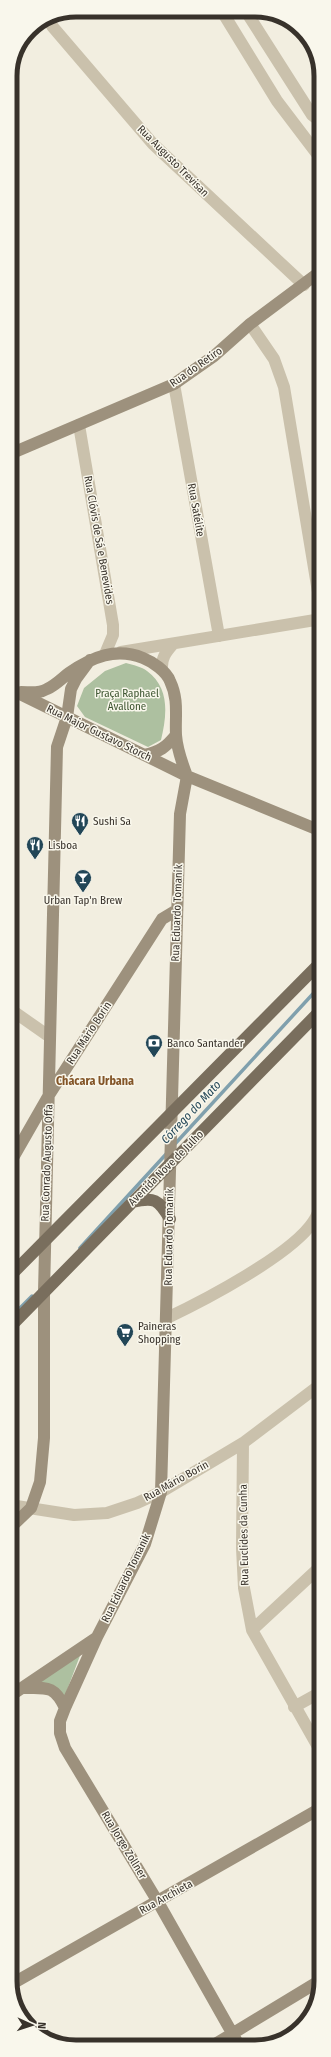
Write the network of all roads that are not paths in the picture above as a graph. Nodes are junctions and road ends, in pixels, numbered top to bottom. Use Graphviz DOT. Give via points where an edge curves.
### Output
graph roads {
  1 [pos="225,17"];
  2 [pos="250,17"];
  3 [pos="52,26"];
  4 [pos="314,116"];
  5 [pos="314,120"];
  6 [pos="295,125"];
  7 [pos="314,150"];
  8 [pos="314,277"];
  9 [pos="304,285"];
  10 [pos="250,324"];
  11 [pos="174,384"];
  12 [pos="78,425"];
  13 [pos="17,451"];
  14 [pos="314,568"];
  15 [pos="314,620"];
  16 [pos="219,636"];
  17 [pos="173,644"];
  18 [pos="120,653"];
  19 [pos="105,654"];
  20 [pos="90,660"];
  21 [pos="162,670"];
  22 [pos="17,691"];
  23 [pos="17,692"];
  24 [pos="67,717"];
  25 [pos="176,735"];
  26 [pos="144,755"];
  27 [pos="187,776"];
  28 [pos="314,828"];
  29 [pos="177,910"];
  30 [pos="314,969"];
  31 [pos="17,1014"];
  32 [pos="314,1017"];
  33 [pos="50,1037"];
  34 [pos="49,1095"];
  35 [pos="171,1115"];
  36 [pos="17,1152"];
  37 [pos="170,1163"];
  38 [pos="132,1202"];
  39 [pos="170,1219"];
  40 [pos="314,1220"];
  41 [pos="44,1241"];
  42 [pos="17,1269"];
  43 [pos="44,1292"];
  44 [pos="167,1318"];
  45 [pos="17,1319"];
  46 [pos="314,1389"];
  47 [pos="243,1443"];
  48 [pos="161,1492"];
  49 [pos="17,1506"];
  50 [pos="32,1508"];
  51 [pos="17,1522"];
  52 [pos="314,1572"];
  53 [pos="252,1630"];
  54 [pos="97,1637"];
  55 [pos="24,1688"];
  56 [pos="17,1692"];
  57 [pos="314,1696"];
  58 [pos="294,1707"];
  59 [pos="65,1708"];
  60 [pos="314,1740"];
  61 [pos="314,1812"];
  62 [pos="158,1902"];
  63 [pos="17,1981"];
  64 [pos="313,1987"];
  65 [pos="233,2034"];
  66 [pos="222,2040"];
  67 [pos="236,2040"];
  1 -- 6 [label="street" via="277,101"];
  2 -- 4 [label="street"];
  3 -- 9 [label="street, Rua Augusto Trevisan" via="153,144"];
  5 -- 6 [label="street"];
  6 -- 7 [label="street"];
  8 -- 9 [label="street, Rua do Retiro"];
  9 -- 10 [label="street, Rua do Retiro"];
  10 -- 11 [label="street, Rua do Retiro" via="214,356"];
  10 -- 14 [label="street" via="274,359 284,387"];
  11 -- 12 [label="street, Rua do Retiro"];
  11 -- 16 [label="street, Rua Satélite"];
  12 -- 13 [label="street, Rua do Retiro"];
  12 -- 19 [label="street, Rua Clóvis de Sá e Benevides" via="113,625 113,635"];
  15 -- 16 [label="street"];
  16 -- 17 [label="street"];
  17 -- 18 [label="street"];
  17 -- 21 [label="street" via="164,654"];
  18 -- 19 [label="street"];
  18 -- 21 [label="street" via="137,655"];
  19 -- 20 [label="street"];
  20 -- 22 [label="street" via="47,690 39,693"];
  20 -- 24 [label="street" via="71,689"];
  21 -- 25 [label="street" via="170,679 177,697"];
  23 -- 24 [label="street, Rua Major Gustavo Storch"];
  24 -- 26 [label="street, Rua Major Gustavo Storch"];
  24 -- 33 [label="street, Rua Conrado Augusto Offa" via="57,747"];
  25 -- 26 [label="street" via="166,748 157,753"];
  25 -- 27 [label="street"];
  26 -- 27 [label="street, Rua Major Gustavo Storch"];
  27 -- 28 [label="street, Rua Major Gustavo Storch"];
  27 -- 29 [label="street, Rua Eduardo Tomanik" via="180,814"];
  29 -- 34 [label="street, Rua Mário Borin" via="162,919"];
  29 -- 35 [label="street, Rua Eduardo Tomanik"];
  30 -- 35 [label="main road"];
  31 -- 33 [label="street"];
  32 -- 37 [label="main road, Avenida Nove de Julho"];
  33 -- 34 [label="street, Rua Conrado Augusto Offa"];
  34 -- 36 [label="street, Rua Mário Borin"];
  34 -- 41 [label="street, Rua Conrado Augusto Offa"];
  35 -- 37 [label="street, Rua Eduardo Tomanik"];
  35 -- 41 [label="main road"];
  37 -- 38 [label="main road, Avenida Nove de Julho"];
  37 -- 39 [label="street, Rua Eduardo Tomanik"];
  38 -- 39 [label="main road" via="154,1200 161,1204"];
  38 -- 43 [label="main road, Avenida Nove de Julho"];
  39 -- 44 [label="street, Rua Eduardo Tomanik"];
  40 -- 44 [label="street" via="287,1249"];
  41 -- 42 [label="main road"];
  41 -- 43 [label="street, Rua Conrado Augusto Offa"];
  43 -- 45 [label="main road, Avenida Nove de Julho"];
  43 -- 50 [label="street, Rua Conrado Augusto Offa" via="44,1438 40,1482"];
  44 -- 48 [label="street, Rua Eduardo Tomanik"];
  46 -- 47 [label="street, Rua Mário Borin"];
  47 -- 48 [label="street, Rua Mário Borin"];
  47 -- 53 [label="street, Rua Euclides da Cunha" via="242,1548 244,1588"];
  48 -- 50 [label="street, Rua Mário Borin" via="107,1513 74,1515"];
  48 -- 54 [label="street, Rua Eduardo Tomanik" via="145,1544"];
  49 -- 50 [label="street, Rua Mário Borin"];
  50 -- 51 [label="street"];
  52 -- 53 [label="street"];
  53 -- 58 [label="street, Rua Euclides da Cunha"];
  54 -- 55 [label="street"];
  54 -- 59 [label="street, Rua Jorge Zollner"];
  55 -- 56 [label="street"];
  55 -- 59 [label="street" via="53,1690"];
  57 -- 58 [label="street"];
  58 -- 60 [label="street, Rua Euclides da Cunha"];
  59 -- 62 [label="street, Rua Jorge Zollner" via="60,1721 60,1733 65,1748"];
  61 -- 62 [label="street, Rua Anchieta"];
  62 -- 63 [label="street, Rua Anchieta"];
  62 -- 65 [label="street, Rua Jorge Zollner"];
  64 -- 65 [label="street"];
  65 -- 66 [label="street"];
  65 -- 67 [label="street, Rua Jorge Zollner"];
}
